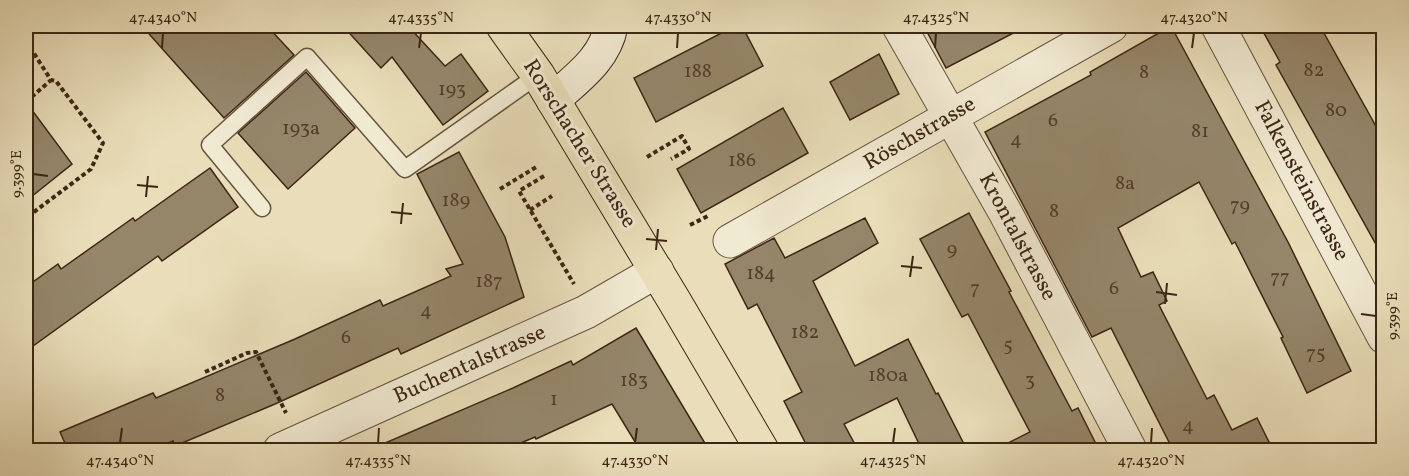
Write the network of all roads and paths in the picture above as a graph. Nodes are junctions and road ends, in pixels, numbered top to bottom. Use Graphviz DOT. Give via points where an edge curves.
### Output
graph roads {
  1 [pos="503,26"];
  2 [pos="611,26"];
  3 [pos="899,26"];
  4 [pos="1108,26"];
  5 [pos="1218,26"];
  6 [pos="26,41"];
  7 [pos="51,80"];
  8 [pos="545,88"];
  9 [pos="26,102"];
  10 [pos="950,117"];
  11 [pos="647,157"];
  12 [pos="671,159"];
  13 [pos="538,166"];
  14 [pos="544,176"];
  15 [pos="500,189"];
  16 [pos="552,196"];
  17 [pos="262,208"];
  18 [pos="530,210"];
  19 [pos="26,218"];
  20 [pos="730,241"];
  21 [pos="657,271"];
  22 [pos="569,277"];
  23 [pos="1383,337"];
  24 [pos="206,372"];
  25 [pos="286,414"];
  26 [pos="324,441"];
  27 [pos="280,450"];
  28 [pos="762,450"];
  29 [pos="1130,450"];
  1 -- 8 [label="main road, Rorschacher Strasse"];
  2 -- 8 [label="street" via="602,51 591,66"];
  3 -- 10 [label="street, Krontalstrasse"];
  4 -- 10 [label="street, Röschstrasse"];
  5 -- 23 [label="street, Falkensteinstrasse"];
  6 -- 7 [label="path"];
  7 -- 9 [label="path"];
  7 -- 19 [label="path" via="56,81 103,143 91,169"];
  8 -- 17 [label="lane" via="405,169 306,57 210,145"];
  8 -- 21 [label="main road, Rorschacher Strasse"];
  10 -- 20 [label="street, Röschstrasse"];
  10 -- 29 [label="street, Krontalstrasse" via="1005,212"];
  11 -- 12 [label="path" via="682,136 690,149"];
  13 -- 15 [label="path"];
  14 -- 18 [label="path" via="519,191"];
  16 -- 18 [label="path"];
  18 -- 22 [label="path"];
  21 -- 26 [label="street, Buchentalstrasse" via="586,312"];
  21 -- 28 [label="main road, Rorschacher Strasse"];
  24 -- 25 [label="path" via="256,352"];
  26 -- 27 [label="street, Buchentalstrasse"];
}
